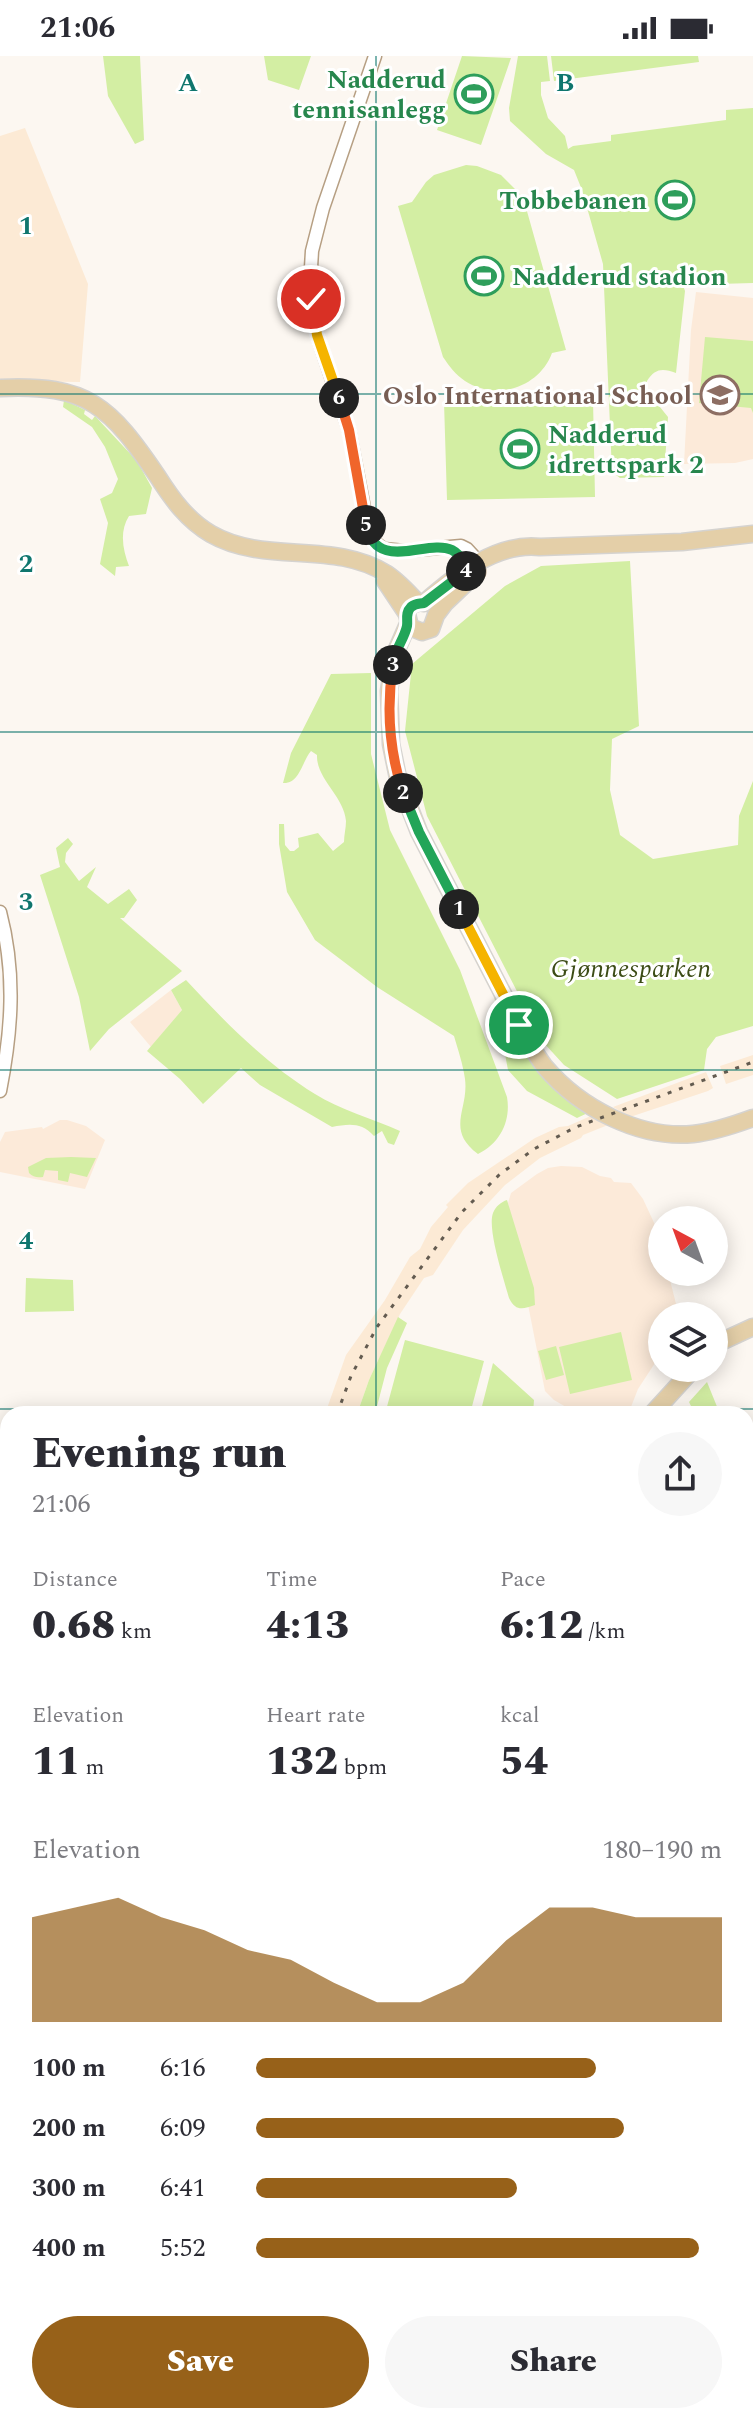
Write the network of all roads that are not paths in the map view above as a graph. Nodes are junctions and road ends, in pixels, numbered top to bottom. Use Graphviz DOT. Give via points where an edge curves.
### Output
graph roads {
  1 [pos="375,56"];
  2 [pos="0,388"];
  3 [pos="753,534"];
  4 [pos="476,568"];
  5 [pos="419,615"];
  6 [pos="0,912"];
  7 [pos="0,1091"];
  8 [pos="753,1118"];
  9 [pos="753,1327"];
  10 [pos="737,1335"];
  11 [pos="728,1339"];
  12 [pos="728,1342"];
  13 [pos="671,1382"];
  14 [pos="681,1382"];
  15 [pos="650,1406"];
  16 [pos="659,1406"];
  1 -- 4 [label="street" via="314,239 312,308 349,430 370,539 392,550 461,546"];
  2 -- 5 [label="main road" via="37,387 83,397 129,436 178,505 216,537 248,548 331,555 373,568"];
  3 -- 4 [label="main road" via="540,547"];
  4 -- 5 [label="main road" via="450,596"];
  5 -- 8 [label="main road" via="395,650 388,702 391,744 407,803 543,1064 586,1102 649,1132 696,1134"];
  6 -- 7 [label="street" via="12,991"];
  9 -- 10 [label="main road"];
  10 -- 11 [label="main road"];
  10 -- 12 [label="main road"];
  13 -- 15 [label="main road"];
  14 -- 16 [label="main road"];
}
